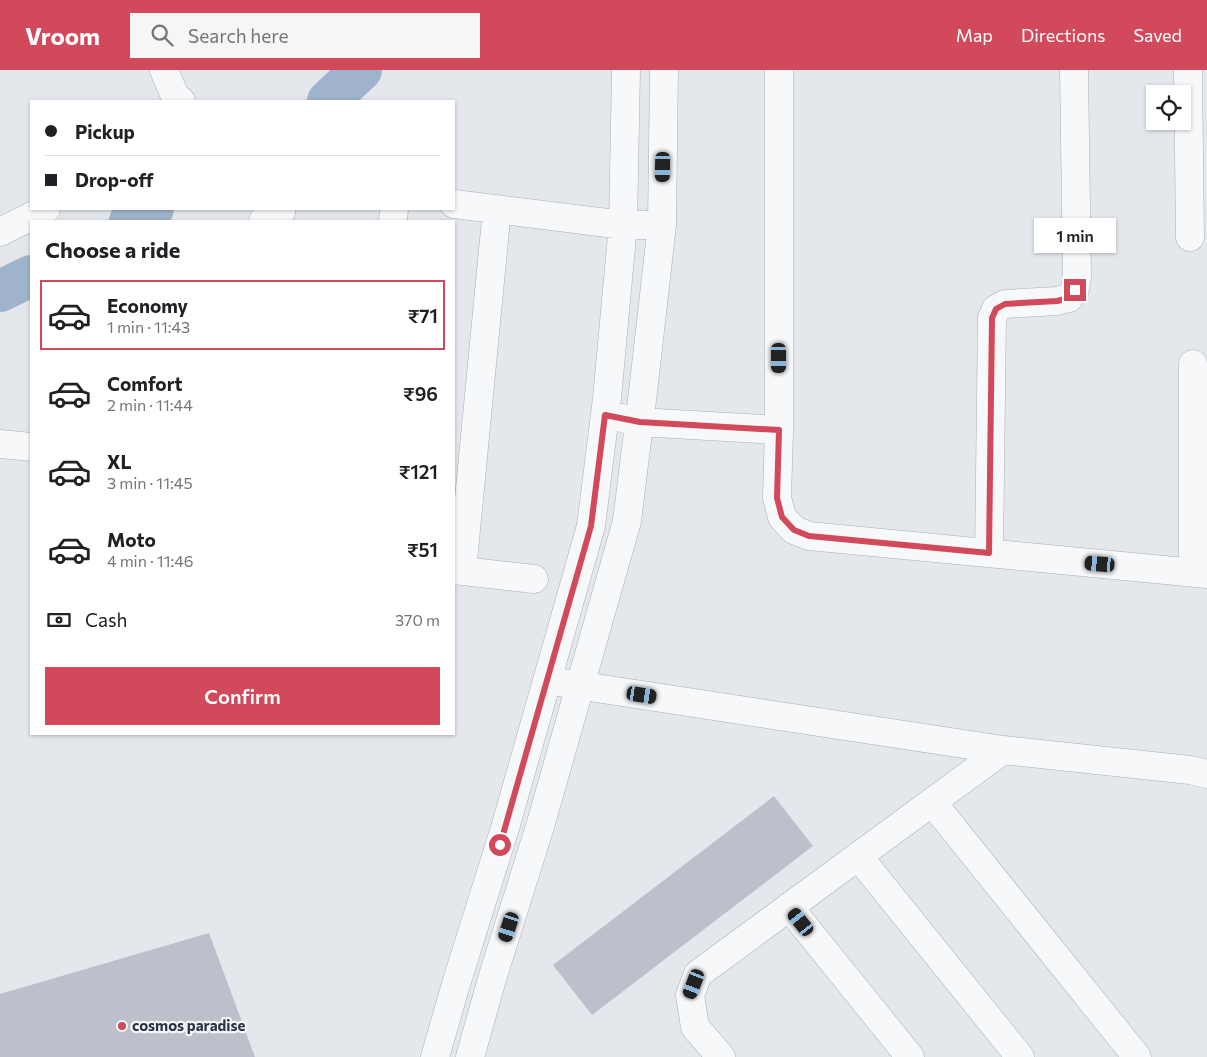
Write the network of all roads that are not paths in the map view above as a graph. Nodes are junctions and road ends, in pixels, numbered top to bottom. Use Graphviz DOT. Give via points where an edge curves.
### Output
graph roads {
  1 [pos="164,70"];
  2 [pos="626,70"];
  3 [pos="664,70"];
  4 [pos="779,70"];
  5 [pos="1074,70"];
  6 [pos="1188,70"];
  7 [pos="176,100"];
  8 [pos="455,204"];
  9 [pos="496,209"];
  10 [pos="44,210"];
  11 [pos="623,225"];
  12 [pos="662,225"];
  13 [pos="0,232"];
  14 [pos="1190,238"];
  15 [pos="1193,364"];
  16 [pos="605,415"];
  17 [pos="640,422"];
  18 [pos="779,430"];
  19 [pos="0,444"];
  20 [pos="30,447"];
  21 [pos="989,553"];
  22 [pos="458,570"];
  23 [pos="1200,573"];
  24 [pos="534,579"];
  25 [pos="547,680"];
  26 [pos="580,686"];
  27 [pos="1003,750"];
  28 [pos="1207,774"];
  29 [pos="932,802"];
  30 [pos="858,856"];
  31 [pos="788,907"];
  32 [pos="435,1057"];
  33 [pos="470,1057"];
  34 [pos="720,1057"];
  35 [pos="910,1057"];
  36 [pos="1020,1057"];
  37 [pos="1137,1057"];
  1 -- 7 [label="street"];
  2 -- 11 [label="street"];
  3 -- 12 [label="street"];
  4 -- 18 [label="street"];
  5 -- 21 [label="street" via="1075,290 1069,298 1057,301 1005,304 996,309 992,318"];
  6 -- 14 [label="street"];
  8 -- 9 [label="street"];
  9 -- 11 [label="street"];
  9 -- 22 [label="street"];
  10 -- 13 [label="street"];
  11 -- 12 [label="street"];
  11 -- 16 [label="street"];
  12 -- 17 [label="street"];
  15 -- 23 [label="street"];
  16 -- 17 [label="street"];
  16 -- 25 [label="street" via="591,526"];
  17 -- 18 [label="street"];
  17 -- 26 [label="street" via="627,521"];
  18 -- 21 [label="street" via="777,498 782,517 794,530 809,536"];
  19 -- 20 [label="street"];
  21 -- 23 [label="street"];
  22 -- 24 [label="street"];
  25 -- 26 [label="street"];
  25 -- 32 [label="street"];
  26 -- 27 [label="street"];
  26 -- 33 [label="street"];
  27 -- 28 [label="street"];
  27 -- 29 [label="street"];
  29 -- 30 [label="street"];
  29 -- 37 [label="street"];
  30 -- 31 [label="street"];
  30 -- 36 [label="street"];
  31 -- 34 [label="street" via="698,974 690,995 695,1027"];
  31 -- 35 [label="street"];
}
